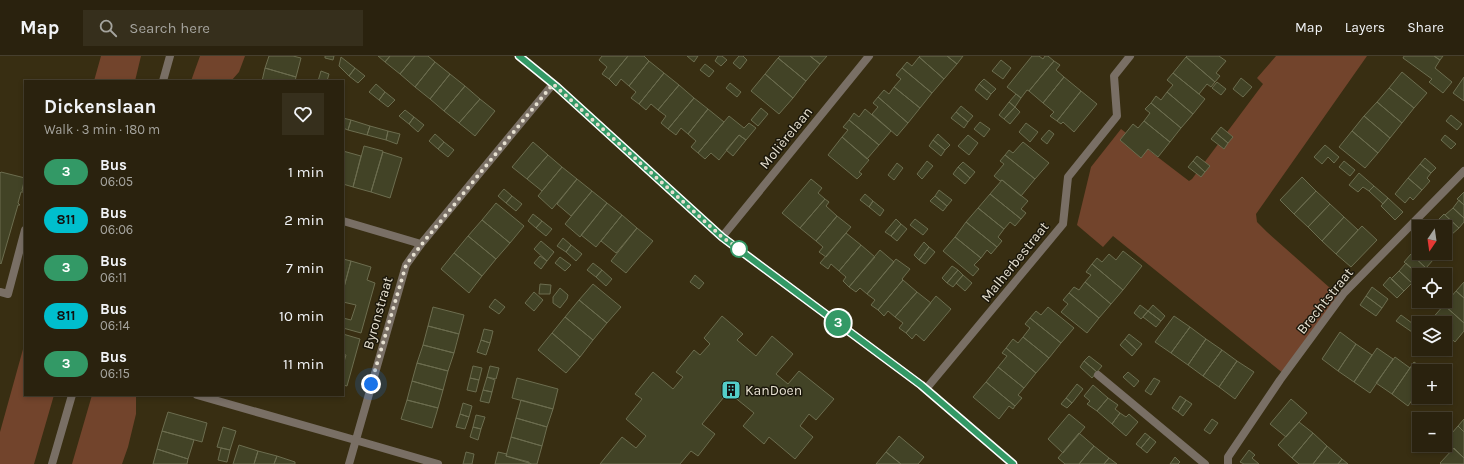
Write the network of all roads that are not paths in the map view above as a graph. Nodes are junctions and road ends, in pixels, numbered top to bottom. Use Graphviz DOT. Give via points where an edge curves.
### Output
graph roads {
  1 [pos="170,56"];
  2 [pos="520,56"];
  3 [pos="869,56"];
  4 [pos="1130,56"];
  5 [pos="163,80"];
  6 [pos="553,84"];
  7 [pos="1464,171"];
  8 [pos="344,221"];
  9 [pos="24,234"];
  10 [pos="722,237"];
  11 [pos="422,244"];
  12 [pos="0,292"];
  13 [pos="1098,375"];
  14 [pos="926,390"];
  15 [pos="72,396"];
  16 [pos="201,396"];
  17 [pos="355,440"];
  18 [pos="52,464"];
  19 [pos="349,464"];
  20 [pos="438,464"];
  21 [pos="1013,464"];
  22 [pos="1205,464"];
  23 [pos="1228,464"];
  1 -- 5 [label="street"];
  2 -- 6 [label="street"];
  3 -- 10 [label="street, Molièrelaan"];
  4 -- 14 [label="street, Malherbestraat" via="1114,76 1117,116 1068,177 1063,224"];
  6 -- 10 [label="street"];
  6 -- 11 [label="street, Byronstraat"];
  7 -- 23 [label="street, Brechtstraat" via="1344,293 1275,386 1228,457"];
  8 -- 11 [label="street"];
  9 -- 12 [label="street" via="8,294"];
  10 -- 14 [label="street"];
  11 -- 17 [label="street, Byronstraat" via="406,265"];
  13 -- 22 [label="street"];
  14 -- 21 [label="street"];
  15 -- 18 [label="street"];
  16 -- 17 [label="street"];
  17 -- 19 [label="street, Byronstraat"];
  17 -- 20 [label="street"];
}
